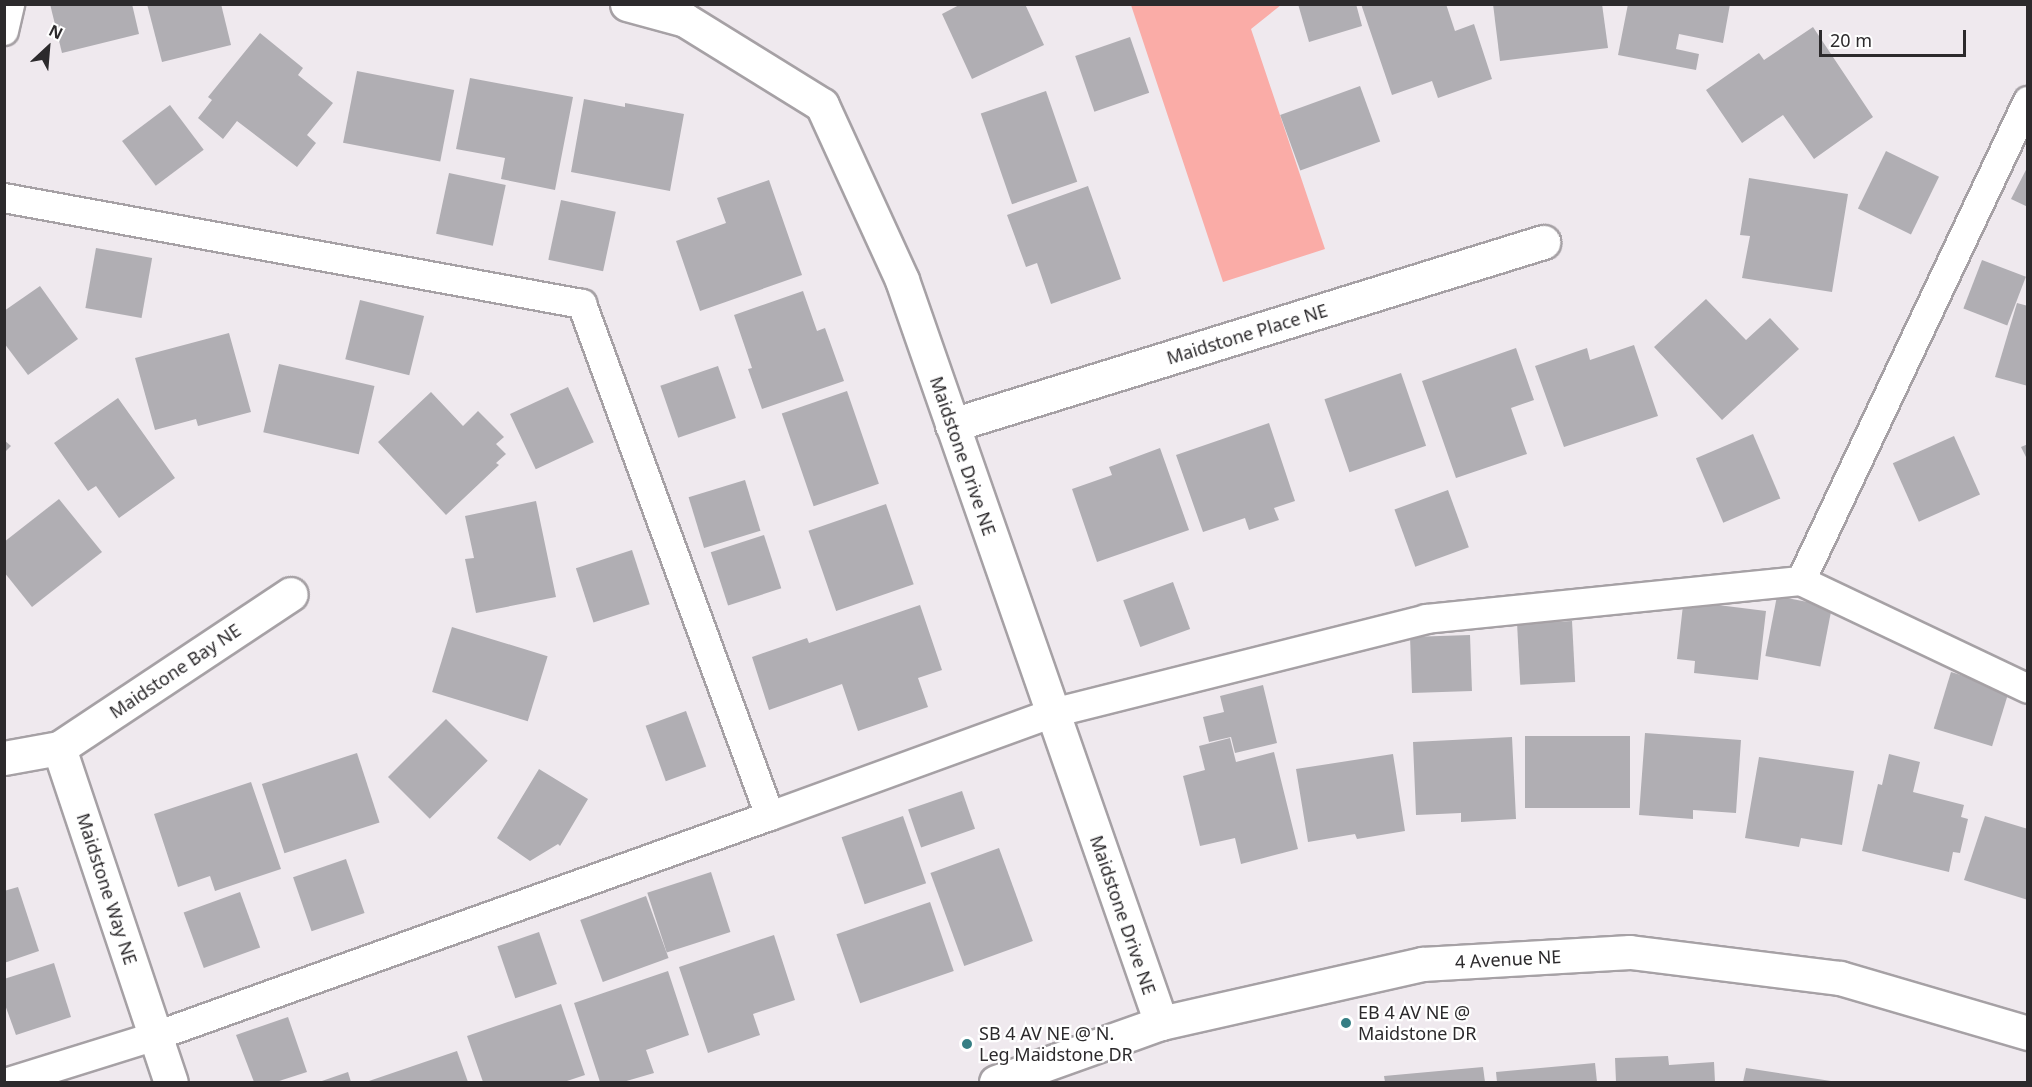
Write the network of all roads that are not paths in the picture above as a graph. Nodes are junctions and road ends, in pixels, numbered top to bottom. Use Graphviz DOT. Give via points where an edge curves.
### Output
graph roads {
  1 [pos="10,4"];
  2 [pos="627,4"];
  3 [pos="4,31"];
  4 [pos="2028,101"];
  5 [pos="4,198"];
  6 [pos="1543,242"];
  7 [pos="952,425"];
  8 [pos="1801,581"];
  9 [pos="291,594"];
  10 [pos="2028,689"];
  11 [pos="1053,713"];
  12 [pos="59,748"];
  13 [pos="4,758"];
  14 [pos="770,816"];
  15 [pos="1161,1023"];
  16 [pos="2028,1033"];
  17 [pos="156,1036"];
  18 [pos="8,1083"];
  19 [pos="171,1083"];
  20 [pos="996,1083"];
  1 -- 3 [label="lane"];
  2 -- 7 [label="street, Maidstone Drive NE" via="685,21 822,105 902,280"];
  4 -- 8 [label="lane"];
  5 -- 14 [label="lane" via="582,304"];
  6 -- 7 [label="street, Maidstone Place NE"];
  7 -- 11 [label="street, Maidstone Drive NE"];
  8 -- 10 [label="lane"];
  8 -- 11 [label="lane" via="1426,619"];
  9 -- 12 [label="street, Maidstone Bay NE"];
  11 -- 14 [label="lane"];
  11 -- 15 [label="street, Maidstone Drive NE"];
  12 -- 13 [label="street"];
  12 -- 17 [label="street, Maidstone Way NE"];
  14 -- 17 [label="lane"];
  15 -- 16 [label="street, 4 Avenue NE" via="1422,964 1630,952 1840,978"];
  15 -- 20 [label="street, 4 Avenue NE"];
  17 -- 18 [label="lane"];
  17 -- 19 [label="street, Maidstone Way NE"];
}
